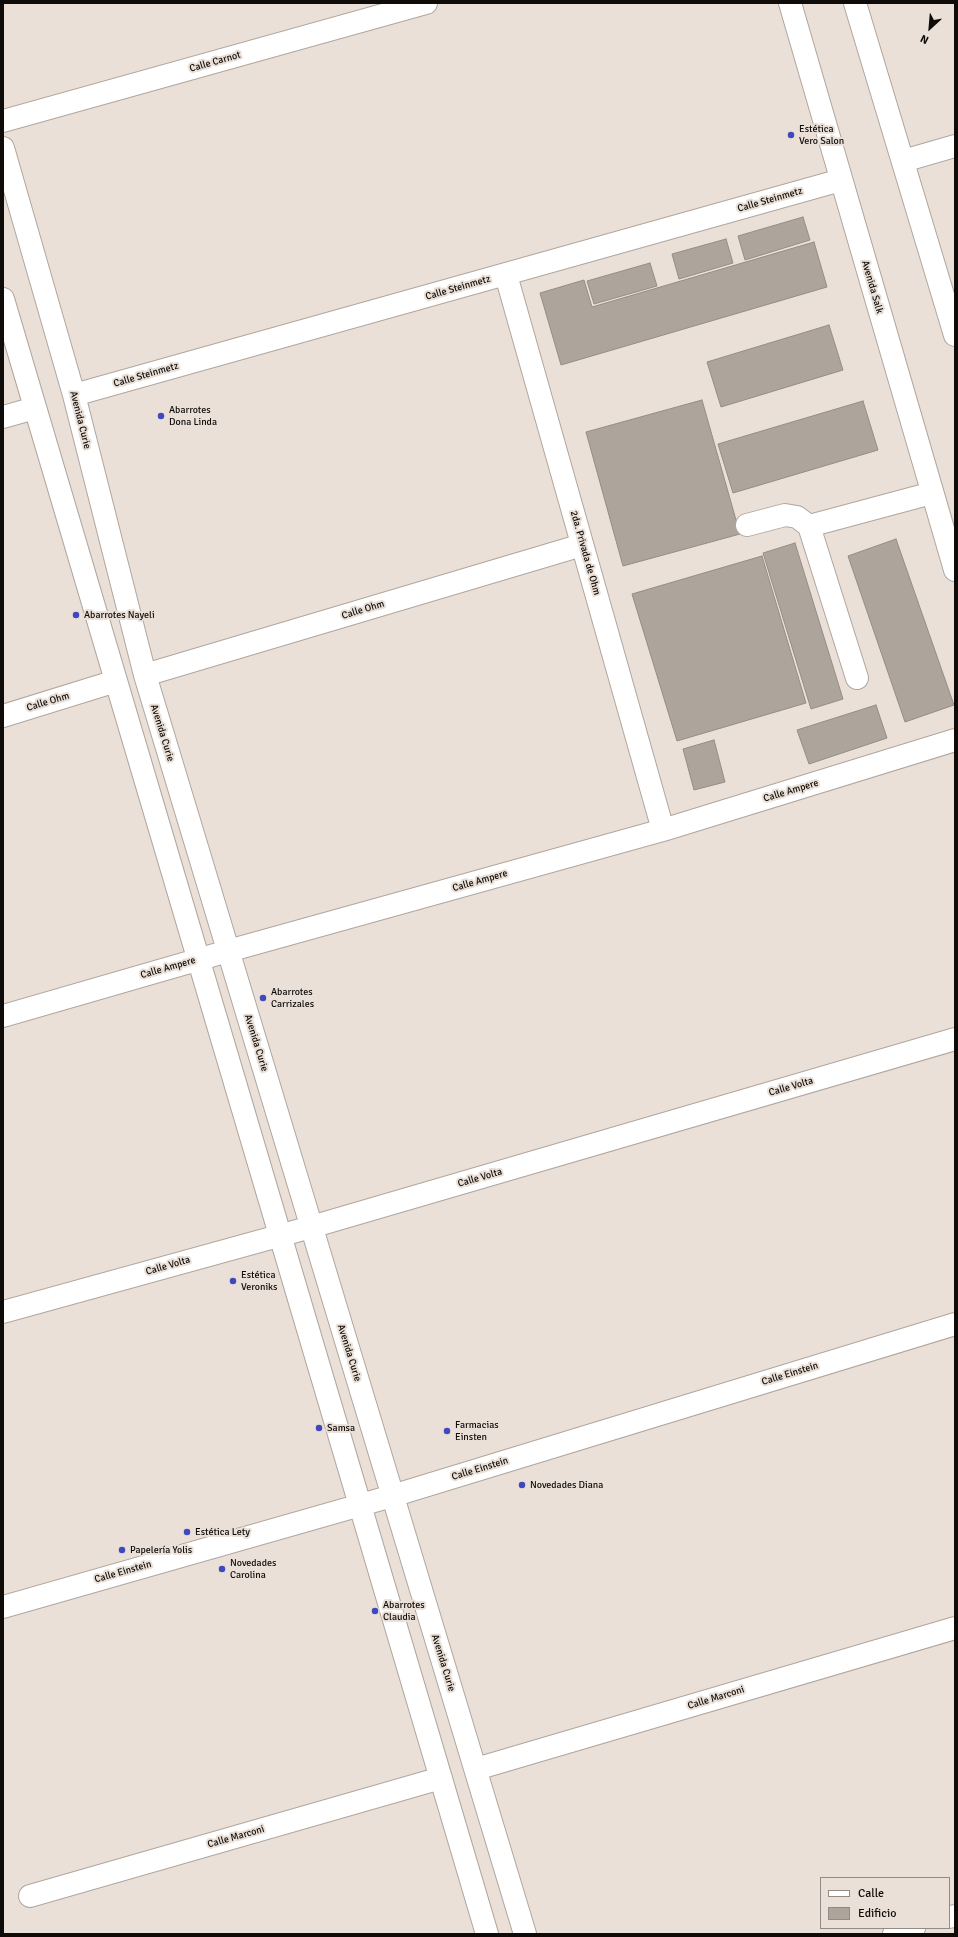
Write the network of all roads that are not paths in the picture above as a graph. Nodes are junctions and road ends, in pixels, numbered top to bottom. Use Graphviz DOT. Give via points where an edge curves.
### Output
graph roads {
  1 [pos="426,3"];
  2 [pos="790,3"];
  3 [pos="855,3"];
  4 [pos="3,121"];
  5 [pos="955,146"];
  6 [pos="3,148"];
  7 [pos="903,161"];
  8 [pos="841,180"];
  9 [pos="506,275"];
  10 [pos="3,299"];
  11 [pos="955,335"];
  12 [pos="74,395"];
  13 [pos="35,408"];
  14 [pos="3,417"];
  15 [pos="932,493"];
  16 [pos="747,525"];
  17 [pos="809,526"];
  18 [pos="582,545"];
  19 [pos="955,570"];
  20 [pos="145,675"];
  21 [pos="858,678"];
  22 [pos="116,681"];
  23 [pos="3,716"];
  24 [pos="955,740"];
  25 [pos="663,830"];
  26 [pos="228,951"];
  27 [pos="199,960"];
  28 [pos="3,1016"];
  29 [pos="955,1039"];
  30 [pos="311,1227"];
  31 [pos="280,1235"];
  32 [pos="3,1312"];
  33 [pos="955,1324"];
  34 [pos="392,1496"];
  35 [pos="360,1504"];
  36 [pos="3,1607"];
  37 [pos="955,1628"];
  38 [pos="476,1769"];
  39 [pos="441,1778"];
  40 [pos="30,1896"];
  41 [pos="911,1929"];
  42 [pos="488,1934"];
  43 [pos="525,1934"];
  44 [pos="894,1934"];
  1 -- 4 [label="street, Calle Carnot"];
  2 -- 8 [label="street, Avenida Salk"];
  3 -- 7 [label="street"];
  5 -- 7 [label="street"];
  6 -- 12 [label="street, Avenida Curie"];
  7 -- 11 [label="street"];
  8 -- 9 [label="street, Calle Steinmetz"];
  8 -- 15 [label="street, Avenida Salk"];
  9 -- 12 [label="street, Calle Steinmetz"];
  9 -- 18 [label="street, 2da. Privada de Ohm"];
  10 -- 13 [label="street"];
  12 -- 20 [label="street, Avenida Curie"];
  13 -- 14 [label="street"];
  13 -- 22 [label="street"];
  15 -- 17 [label="street"];
  15 -- 19 [label="street, Avenida Salk"];
  16 -- 17 [label="street" via="785,515 797,517"];
  17 -- 21 [label="street"];
  18 -- 20 [label="street, Calle Ohm"];
  18 -- 25 [label="street, 2da. Privada de Ohm"];
  20 -- 26 [label="street, Avenida Curie"];
  22 -- 23 [label="street, Calle Ohm"];
  22 -- 27 [label="street"];
  24 -- 25 [label="street, Calle Ampere"];
  25 -- 26 [label="street, Calle Ampere"];
  26 -- 27 [label="street, Calle Ampere"];
  26 -- 30 [label="street, Avenida Curie"];
  27 -- 28 [label="street, Calle Ampere"];
  27 -- 31 [label="street"];
  29 -- 30 [label="street, Calle Volta"];
  30 -- 31 [label="street, Calle Volta"];
  30 -- 34 [label="street, Avenida Curie"];
  31 -- 32 [label="street, Calle Volta"];
  31 -- 35 [label="street"];
  33 -- 34 [label="street, Calle Einstein"];
  34 -- 35 [label="street, Calle Einstein"];
  34 -- 38 [label="street, Avenida Curie"];
  35 -- 36 [label="street, Calle Einstein"];
  35 -- 39 [label="street"];
  37 -- 38 [label="street, Calle Marconi"];
  38 -- 43 [label="street, Avenida Curie"];
  39 -- 40 [label="street, Calle Marconi"];
  39 -- 42 [label="street"];
  41 -- 44 [label="street"];
}
